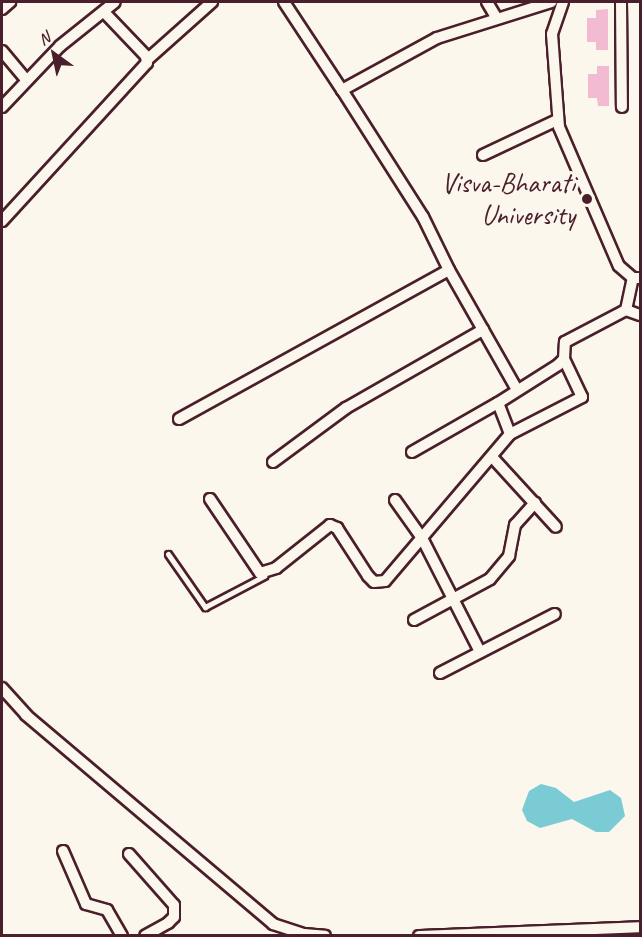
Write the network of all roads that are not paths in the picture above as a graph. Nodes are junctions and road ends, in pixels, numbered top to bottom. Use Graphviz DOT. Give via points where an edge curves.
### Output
graph roads {
  1 [pos="10,2"];
  2 [pos="115,2"];
  3 [pos="212,2"];
  4 [pos="284,2"];
  5 [pos="487,2"];
  6 [pos="551,2"];
  7 [pos="563,2"];
  8 [pos="621,2"];
  9 [pos="2,9"];
  10 [pos="104,12"];
  11 [pos="496,18"];
  12 [pos="2,51"];
  13 [pos="148,59"];
  14 [pos="26,80"];
  15 [pos="342,90"];
  16 [pos="2,107"];
  17 [pos="622,107"];
  18 [pos="557,120"];
  19 [pos="483,155"];
  20 [pos="2,221"];
  21 [pos="449,270"];
  22 [pos="637,278"];
  23 [pos="626,310"];
  24 [pos="640,315"];
  25 [pos="483,330"];
  26 [pos="564,358"];
  27 [pos="516,388"];
  28 [pos="498,403"];
  29 [pos="179,419"];
  30 [pos="510,434"];
  31 [pos="412,452"];
  32 [pos="492,458"];
  33 [pos="273,462"];
  34 [pos="210,499"];
  35 [pos="395,500"];
  36 [pos="535,503"];
  37 [pos="556,527"];
  38 [pos="422,538"];
  39 [pos="168,554"];
  40 [pos="268,573"];
  41 [pos="453,600"];
  42 [pos="555,614"];
  43 [pos="414,620"];
  44 [pos="480,652"];
  45 [pos="440,673"];
  46 [pos="2,688"];
  47 [pos="63,851"];
  48 [pos="129,854"];
  49 [pos="640,927"];
  50 [pos="122,936"];
  51 [pos="145,936"];
  52 [pos="325,936"];
  53 [pos="419,936"];
  1 -- 9 [label="street"];
  2 -- 10 [label="street"];
  3 -- 13 [label="street"];
  4 -- 15 [label="street"];
  5 -- 11 [label="street"];
  6 -- 11 [label="street"];
  7 -- 18 [label="street" via="552,34"];
  8 -- 17 [label="street"];
  10 -- 13 [label="street"];
  10 -- 14 [label="street" via="60,46"];
  11 -- 15 [label="street" via="436,38"];
  12 -- 14 [label="street"];
  13 -- 20 [label="street"];
  14 -- 16 [label="street"];
  15 -- 21 [label="street" via="423,217"];
  18 -- 19 [label="street"];
  18 -- 22 [label="street" via="619,266"];
  21 -- 25 [label="street"];
  21 -- 29 [label="street"];
  22 -- 23 [label="street"];
  23 -- 24 [label="street"];
  23 -- 26 [label="street" via="565,342"];
  25 -- 27 [label="street"];
  25 -- 33 [label="street" via="346,408"];
  26 -- 27 [label="street"];
  26 -- 30 [label="street" via="582,397"];
  27 -- 28 [label="street"];
  28 -- 30 [label="street"];
  28 -- 31 [label="street"];
  30 -- 32 [label="street"];
  32 -- 36 [label="street"];
  32 -- 38 [label="street" via="451,500"];
  34 -- 40 [label="street" via="256,569"];
  35 -- 38 [label="street"];
  36 -- 37 [label="street"];
  36 -- 41 [label="street" via="515,525 508,556 497,571"];
  38 -- 40 [label="street" via="395,573 380,583 368,576 337,528 330,525"];
  38 -- 41 [label="street"];
  39 -- 40 [label="lane" via="205,607"];
  41 -- 43 [label="street"];
  41 -- 44 [label="street"];
  42 -- 44 [label="street"];
  44 -- 45 [label="street"];
  46 -- 52 [label="street" via="26,715 273,924"];
  47 -- 50 [label="street" via="86,904 107,909"];
  48 -- 51 [label="street" via="174,904 174,917"];
  49 -- 53 [label="street"];
}
